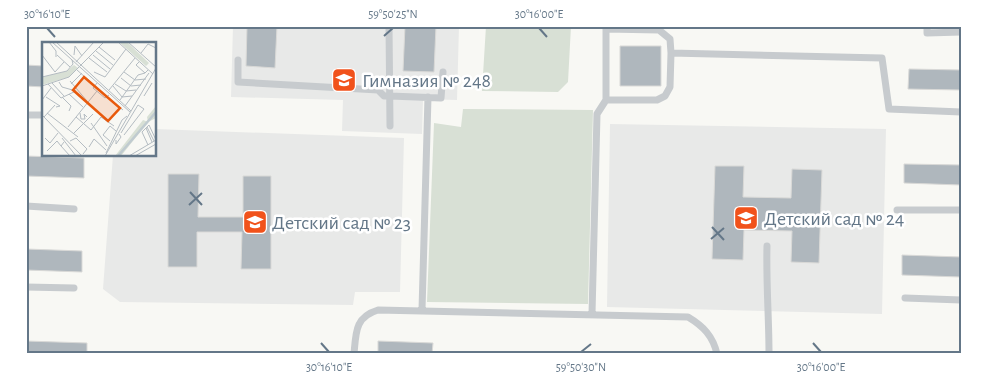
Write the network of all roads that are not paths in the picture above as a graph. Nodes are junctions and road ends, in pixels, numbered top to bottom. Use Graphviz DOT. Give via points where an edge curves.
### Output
graph roads {
  1 [pos="389,26"];
  2 [pos="927,26"];
  3 [pos="606,28"];
  4 [pos="961,32"];
  5 [pos="671,53"];
  6 [pos="238,60"];
  7 [pos="443,72"];
  8 [pos="390,96"];
  9 [pos="428,97"];
  10 [pos="606,100"];
  11 [pos="961,112"];
  12 [pos="26,115"];
  13 [pos="42,115"];
  14 [pos="390,126"];
  15 [pos="26,206"];
  16 [pos="74,209"];
  17 [pos="897,210"];
  18 [pos="961,210"];
  19 [pos="767,246"];
  20 [pos="26,287"];
  21 [pos="74,288"];
  22 [pos="905,298"];
  23 [pos="961,300"];
  24 [pos="422,310"];
  25 [pos="592,314"];
  26 [pos="354,354"];
  27 [pos="717,354"];
  28 [pos="769,354"];
  1 -- 8 [label="lane"];
  2 -- 4 [label="lane" via="927,33"];
  3 -- 5 [label="lane" via="659,30 670,39"];
  3 -- 10 [label="lane"];
  5 -- 10 [label="lane" via="670,87 666,96 657,100"];
  5 -- 11 [label="lane" via="882,58 889,109"];
  6 -- 8 [label="lane" via="238,82 378,90 384,96"];
  7 -- 9 [label="lane" via="441,98"];
  8 -- 9 [label="lane"];
  8 -- 14 [label="lane"];
  9 -- 24 [label="lane"];
  10 -- 25 [label="lane" via="597,114"];
  12 -- 13 [label="lane"];
  15 -- 16 [label="lane"];
  17 -- 18 [label="lane"];
  19 -- 28 [label="lane"];
  20 -- 21 [label="lane"];
  22 -- 23 [label="lane"];
  24 -- 25 [label="lane"];
  24 -- 26 [label="lane" via="369,313 362,318 357,329"];
  25 -- 27 [label="lane" via="688,317 709,334"];
}
